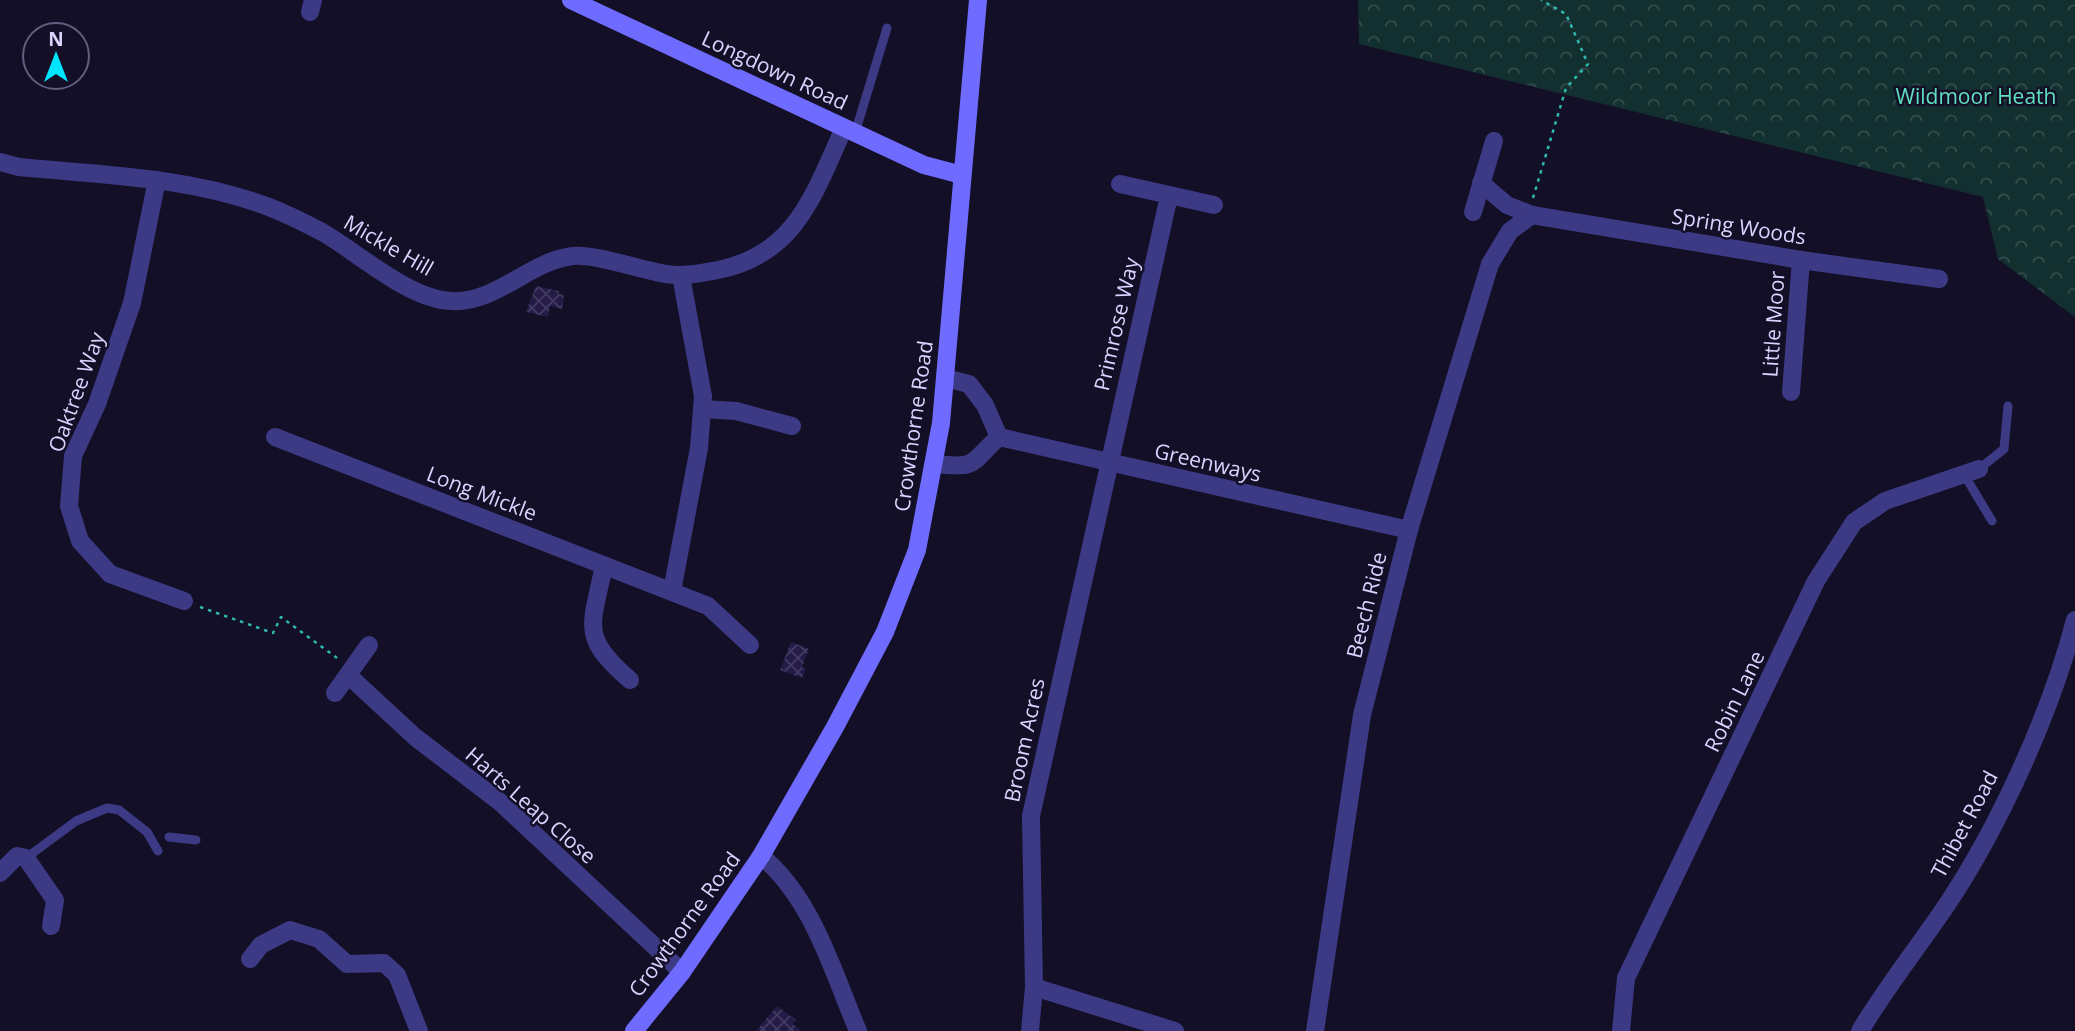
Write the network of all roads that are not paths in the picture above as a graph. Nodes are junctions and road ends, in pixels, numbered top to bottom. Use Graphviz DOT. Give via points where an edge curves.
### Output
graph roads {
  1 [pos="570,0"];
  2 [pos="978,0"];
  3 [pos="887,27"];
  4 [pos="850,130"];
  5 [pos="1494,141"];
  6 [pos="0,162"];
  7 [pos="962,175"];
  8 [pos="157,180"];
  9 [pos="1481,183"];
  10 [pos="1120,184"];
  11 [pos="1169,195"];
  12 [pos="1214,205"];
  13 [pos="1507,205"];
  14 [pos="1473,212"];
  15 [pos="1532,215"];
  16 [pos="1510,231"];
  17 [pos="1801,260"];
  18 [pos="681,276"];
  19 [pos="1939,279"];
  20 [pos="945,378"];
  21 [pos="1791,392"];
  22 [pos="2008,406"];
  23 [pos="702,409"];
  24 [pos="792,426"];
  25 [pos="275,437"];
  26 [pos="999,437"];
  27 [pos="1108,463"];
  28 [pos="935,464"];
  29 [pos="1972,472"];
  30 [pos="1992,521"];
  31 [pos="1409,530"];
  32 [pos="604,565"];
  33 [pos="671,591"];
  34 [pos="184,601"];
  35 [pos="2075,620"];
  36 [pos="369,645"];
  37 [pos="750,645"];
  38 [pos="350,672"];
  39 [pos="631,680"];
  40 [pos="335,693"];
  41 [pos="169,837"];
  42 [pos="196,839"];
  43 [pos="158,851"];
  44 [pos="761,856"];
  45 [pos="26,858"];
  46 [pos="0,873"];
  47 [pos="51,926"];
  48 [pos="250,959"];
  49 [pos="682,972"];
  50 [pos="1034,986"];
  51 [pos="419,1031"];
  52 [pos="634,1031"];
  53 [pos="858,1031"];
  54 [pos="1030,1031"];
  55 [pos="1175,1031"];
  56 [pos="1315,1031"];
  57 [pos="1621,1031"];
  58 [pos="1860,1031"];
  1 -- 4 [label="street, Longdown Road"];
  2 -- 7 [label="street, Crowthorne Road"];
  3 -- 4 [label="lane"];
  4 -- 7 [label="street, Longdown Road" via="924,165"];
  4 -- 18 [label="street, Mickle Hill" via="807,209 785,239 744,265"];
  5 -- 9 [label="street"];
  6 -- 8 [label="street, Mickle Hill"];
  7 -- 20 [label="street, Crowthorne Road"];
  8 -- 18 [label="street, Mickle Hill" via="268,207 321,232 415,291 451,302 482,297 543,263 576,256"];
  8 -- 34 [label="street, Oaktree Way" via="132,303 97,404 73,456 69,506 80,541 110,574"];
  9 -- 13 [label="street, Spring Woods"];
  9 -- 14 [label="street"];
  10 -- 11 [label="street"];
  11 -- 12 [label="street"];
  11 -- 27 [label="street, Primrose Way"];
  13 -- 15 [label="street, Spring Woods"];
  13 -- 16 [label="street"];
  15 -- 16 [label="street, Beech Ride"];
  15 -- 17 [label="street, Spring Woods"];
  16 -- 31 [label="street, Beech Ride" via="1490,264 1471,318"];
  17 -- 19 [label="street, Spring Woods"];
  17 -- 21 [label="street, Little Moor"];
  18 -- 23 [label="street"];
  20 -- 26 [label="street" via="969,384 985,405"];
  20 -- 28 [label="street, Crowthorne Road"];
  22 -- 29 [label="lane" via="2004,449"];
  23 -- 24 [label="street" via="736,411"];
  23 -- 33 [label="street" via="699,448"];
  25 -- 32 [label="street, Long Mickle"];
  26 -- 27 [label="street, Greenways"];
  26 -- 28 [label="street" via="972,463"];
  27 -- 31 [label="street, Greenways"];
  27 -- 50 [label="street, Broom Acres" via="1031,816"];
  28 -- 44 [label="street, Crowthorne Road" via="917,550 885,632"];
  29 -- 30 [label="lane"];
  29 -- 57 [label="street, Robin Lane" via="1885,501 1854,522 1816,581 1626,978"];
  31 -- 56 [label="street, Beech Ride" via="1362,715"];
  32 -- 33 [label="street, Long Mickle"];
  32 -- 39 [label="street" via="592,628 603,656"];
  33 -- 37 [label="street, Long Mickle" via="708,606"];
  35 -- 58 [label="street, Thibet Road" via="2042,723 1997,816 1949,902"];
  36 -- 38 [label="street"];
  38 -- 40 [label="street"];
  38 -- 49 [label="street, Harts Leap Close" via="415,737 500,802"];
  41 -- 42 [label="lane"];
  43 -- 45 [label="lane" via="147,832 119,810 107,808 76,821"];
  44 -- 49 [label="street, Crowthorne Road"];
  44 -- 53 [label="street" via="781,873 800,901"];
  45 -- 46 [label="street" via="17,856"];
  45 -- 47 [label="street" via="55,900"];
  48 -- 51 [label="street" via="261,945 290,930 319,939 347,964 387,956"];
  49 -- 52 [label="street, Crowthorne Road"];
  50 -- 54 [label="street, Broom Acres"];
  50 -- 55 [label="street"];
}
